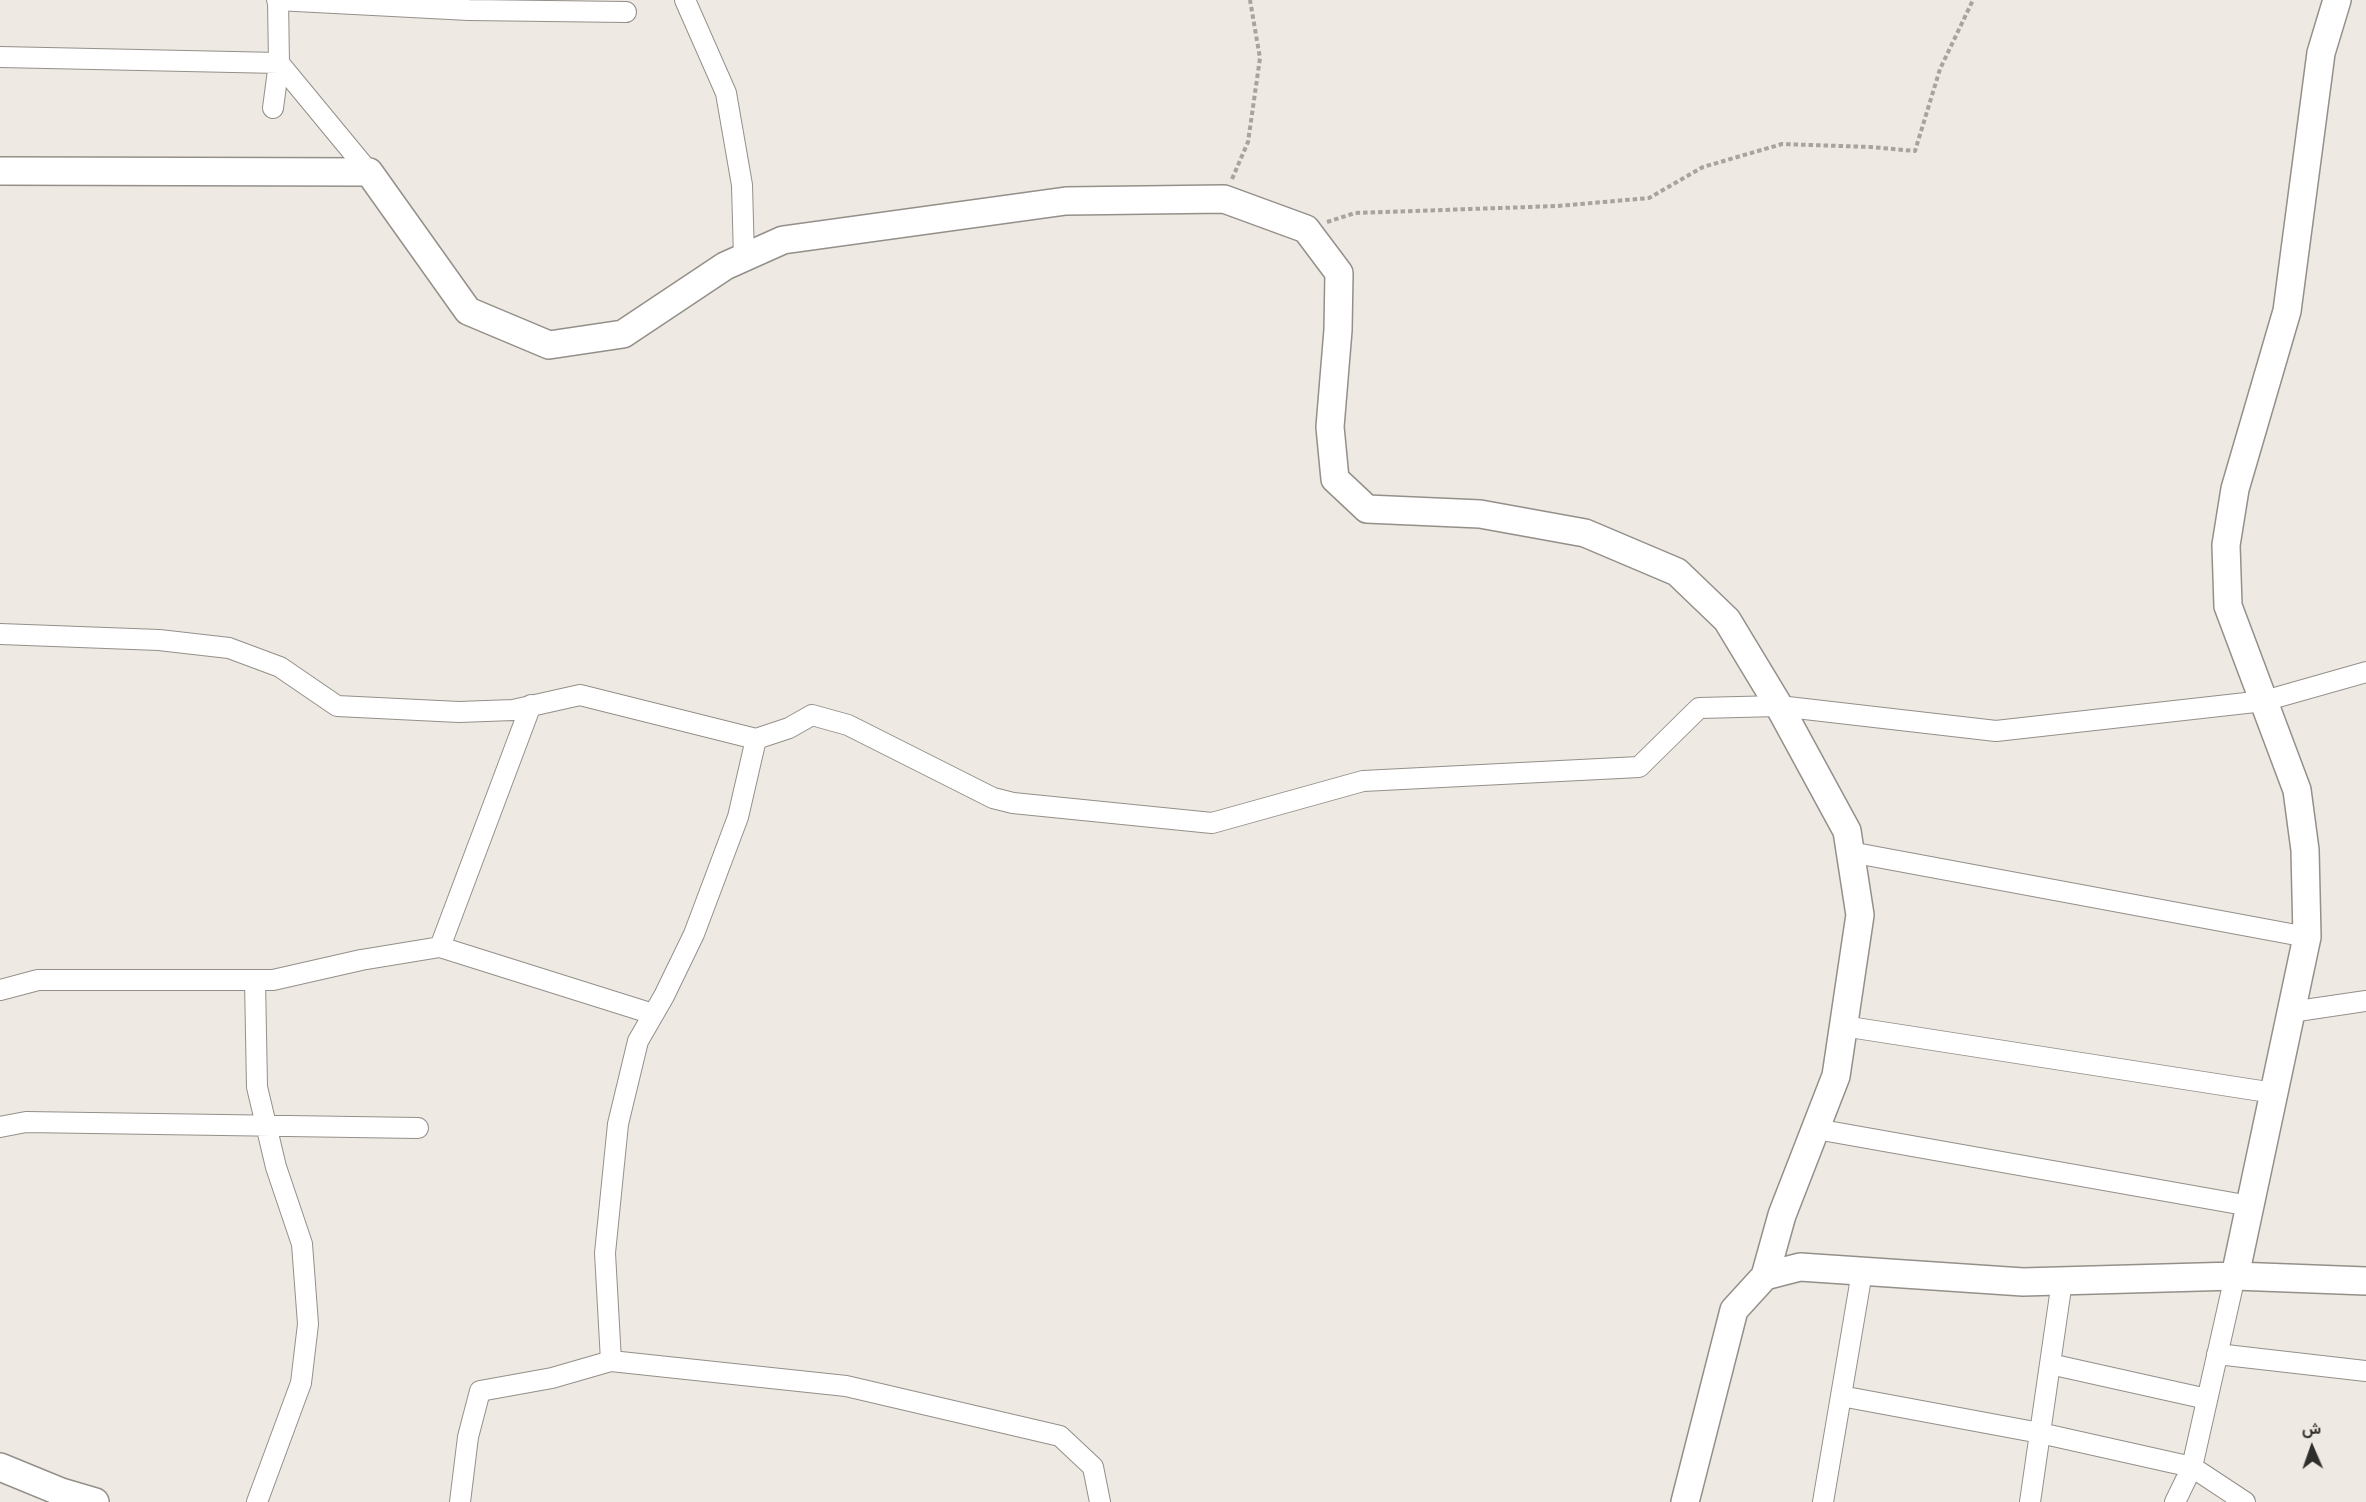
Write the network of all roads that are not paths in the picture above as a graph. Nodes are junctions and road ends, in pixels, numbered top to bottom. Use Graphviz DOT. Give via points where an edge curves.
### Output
graph roads {
  1 [pos="277,0"];
  2 [pos="685,0"];
  3 [pos="2337,0"];
  4 [pos="469,5"];
  5 [pos="626,12"];
  6 [pos="0,57"];
  7 [pos="279,63"];
  8 [pos="273,108"];
  9 [pos="0,171"];
  10 [pos="369,172"];
  11 [pos="744,258"];
  12 [pos="0,634"];
  13 [pos="2366,672"];
  14 [pos="2264,701"];
  15 [pos="531,705"];
  16 [pos="1779,706"];
  17 [pos="756,739"];
  18 [pos="1850,852"];
  19 [pos="2307,937"];
  20 [pos="440,947"];
  21 [pos="255,980"];
  22 [pos="0,990"];
  23 [pos="2366,1001"];
  24 [pos="2291,1012"];
  25 [pos="653,1014"];
  26 [pos="1844,1026"];
  27 [pos="2274,1093"];
  28 [pos="267,1126"];
  29 [pos="0,1127"];
  30 [pos="418,1128"];
  31 [pos="1816,1129"];
  32 [pos="2250,1206"];
  33 [pos="1862,1272"];
  34 [pos="1765,1276"];
  35 [pos="2235,1276"];
  36 [pos="2062,1281"];
  37 [pos="2366,1281"];
  38 [pos="2217,1354"];
  39 [pos="611,1361"];
  40 [pos="2050,1364"];
  41 [pos="2366,1371"];
  42 [pos="1841,1395"];
  43 [pos="2207,1399"];
  44 [pos="2040,1433"];
  45 [pos="0,1467"];
  46 [pos="2192,1467"];
  47 [pos="1828,1501"];
  48 [pos="95,1502"];
  49 [pos="257,1502"];
  50 [pos="460,1502"];
  51 [pos="1100,1502"];
  52 [pos="1685,1502"];
  53 [pos="2030,1502"];
  54 [pos="2175,1502"];
  55 [pos="2245,1502"];
  1 -- 4 [label="street"];
  1 -- 7 [label="street"];
  2 -- 11 [label="street" via="726,93 742,185"];
  3 -- 14 [label="street" via="2321,53 2287,311 2235,489 2226,545 2228,606"];
  4 -- 5 [label="street"];
  6 -- 7 [label="street"];
  7 -- 8 [label="street"];
  7 -- 10 [label="street"];
  9 -- 10 [label="street"];
  10 -- 11 [label="street" via="468,311 549,345 623,334 724,266"];
  11 -- 16 [label="street" via="783,240 1066,201 1224,199 1306,229 1339,273 1330,427 1335,479 1367,509 1480,514 1585,533 1677,572 1727,620"];
  12 -- 15 [label="street" via="159,640 229,648 280,667 337,706 459,712 513,710"];
  13 -- 14 [label="street"];
  14 -- 16 [label="street" via="1996,731"];
  14 -- 19 [label="street" via="2297,790 2305,850"];
  15 -- 17 [label="street" via="580,695"];
  15 -- 20 [label="street"];
  16 -- 17 [label="street" via="1699,708 1639,767 1363,781 1212,823 993,798 848,725 812,716"];
  16 -- 18 [label="street" via="1847,831"];
  17 -- 25 [label="street" via="738,817 694,934"];
  18 -- 19 [label="street"];
  18 -- 26 [label="street" via="1860,915"];
  19 -- 24 [label="street"];
  20 -- 21 [label="street" via="273,980"];
  20 -- 25 [label="street"];
  21 -- 22 [label="street" via="38,980"];
  21 -- 28 [label="street" via="257,1088"];
  23 -- 24 [label="street"];
  24 -- 27 [label="street"];
  25 -- 39 [label="street" via="638,1041 618,1124 605,1253"];
  26 -- 27 [label="street"];
  26 -- 31 [label="street" via="1836,1076"];
  27 -- 32 [label="street"];
  28 -- 29 [label="street" via="26,1122"];
  28 -- 30 [label="street"];
  28 -- 49 [label="street" via="276,1167 302,1244 308,1324 301,1383"];
  31 -- 32 [label="street"];
  31 -- 34 [label="street" via="1782,1215"];
  32 -- 35 [label="street"];
  33 -- 34 [label="street" via="1800,1268"];
  33 -- 36 [label="street"];
  33 -- 42 [label="street"];
  34 -- 52 [label="street" via="1734,1310"];
  35 -- 36 [label="street"];
  35 -- 37 [label="street"];
  35 -- 38 [label="street"];
  36 -- 40 [label="street"];
  38 -- 41 [label="street"];
  38 -- 43 [label="street"];
  39 -- 50 [label="street" via="552,1378 480,1391 468,1437"];
  39 -- 51 [label="street" via="846,1386 1060,1436 1093,1467"];
  40 -- 43 [label="street"];
  40 -- 44 [label="street"];
  42 -- 44 [label="street"];
  42 -- 47 [label="street"];
  43 -- 46 [label="street"];
  44 -- 46 [label="street"];
  44 -- 53 [label="street"];
  45 -- 48 [label="street"];
  46 -- 54 [label="street"];
  46 -- 55 [label="street"];
}
